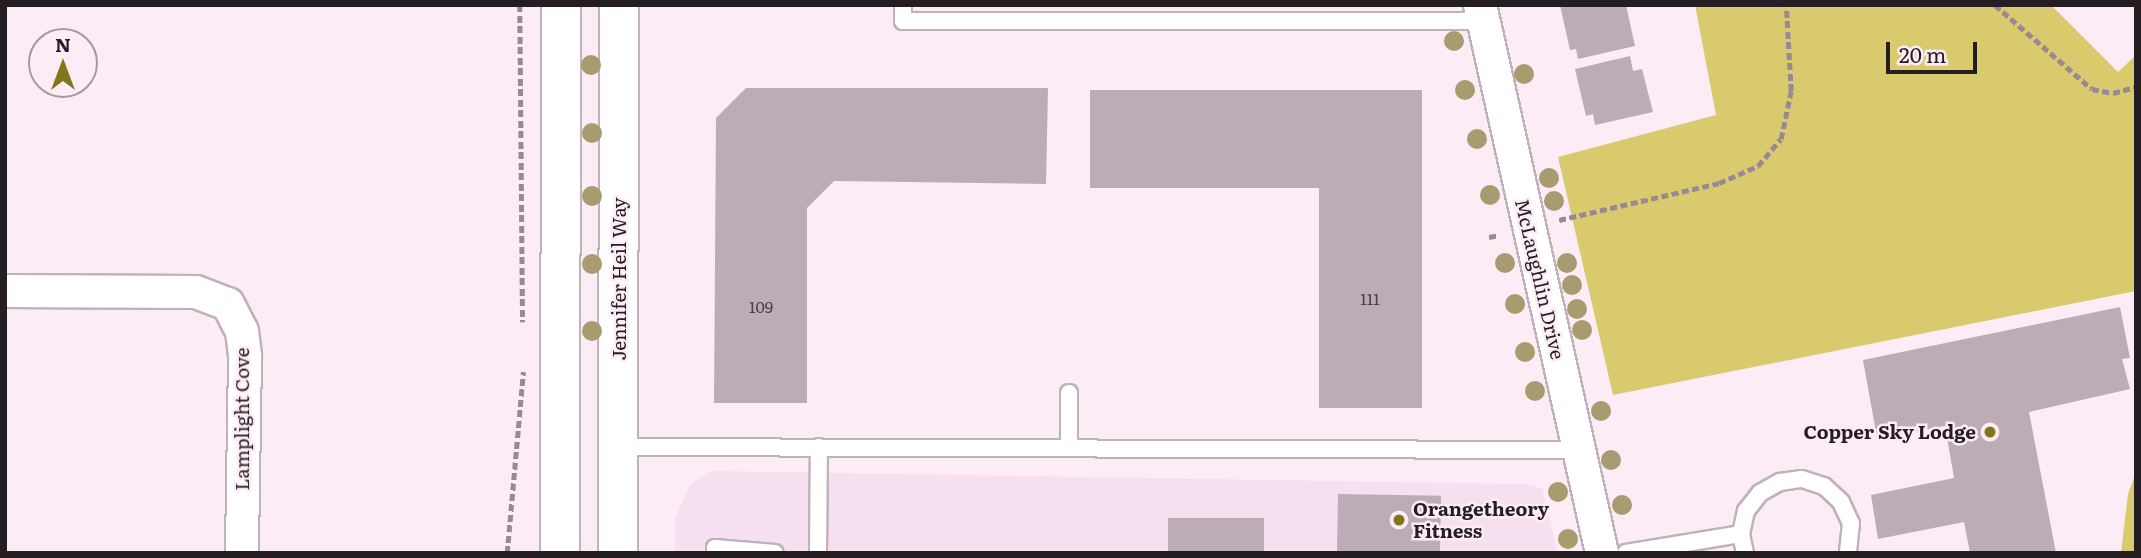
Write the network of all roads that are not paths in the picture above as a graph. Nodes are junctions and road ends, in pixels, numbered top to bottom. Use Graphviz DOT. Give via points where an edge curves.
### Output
graph roads {
  1 [pos="561,5"];
  2 [pos="619,5"];
  3 [pos="903,5"];
  4 [pos="1481,13"];
  5 [pos="5,291"];
  6 [pos="1069,393"];
  7 [pos="619,447"];
  8 [pos="819,447"];
  9 [pos="1069,447"];
  10 [pos="1578,450"];
  11 [pos="1741,534"];
  12 [pos="242,553"];
  13 [pos="560,553"];
  14 [pos="618,553"];
  15 [pos="715,553"];
  16 [pos="775,553"];
  17 [pos="818,553"];
  18 [pos="1602,553"];
  19 [pos="1626,553"];
  20 [pos="1745,553"];
  21 [pos="1847,553"];
  1 -- 13 [label="main road"];
  2 -- 7 [label="main road, Jennifer Heil Way"];
  3 -- 4 [label="lane" via="903,21"];
  4 -- 10 [label="street, McLaughlin Drive"];
  5 -- 12 [label="street, Lamplight Cove" via="196,292 228,304 242,331 245,357"];
  6 -- 9 [label="lane"];
  7 -- 8 [label="lane"];
  7 -- 14 [label="main road, Jennifer Heil Way"];
  8 -- 9 [label="lane"];
  8 -- 17 [label="lane"];
  9 -- 10 [label="lane"];
  10 -- 18 [label="street, McLaughlin Drive"];
  11 -- 19 [label="lane"];
  11 -- 20 [label="lane"];
  11 -- 21 [label="lane" via="1746,511 1760,493 1780,482 1802,479 1824,486 1841,502 1851,523"];
  15 -- 16 [label="lane" via="715,548"];
}
